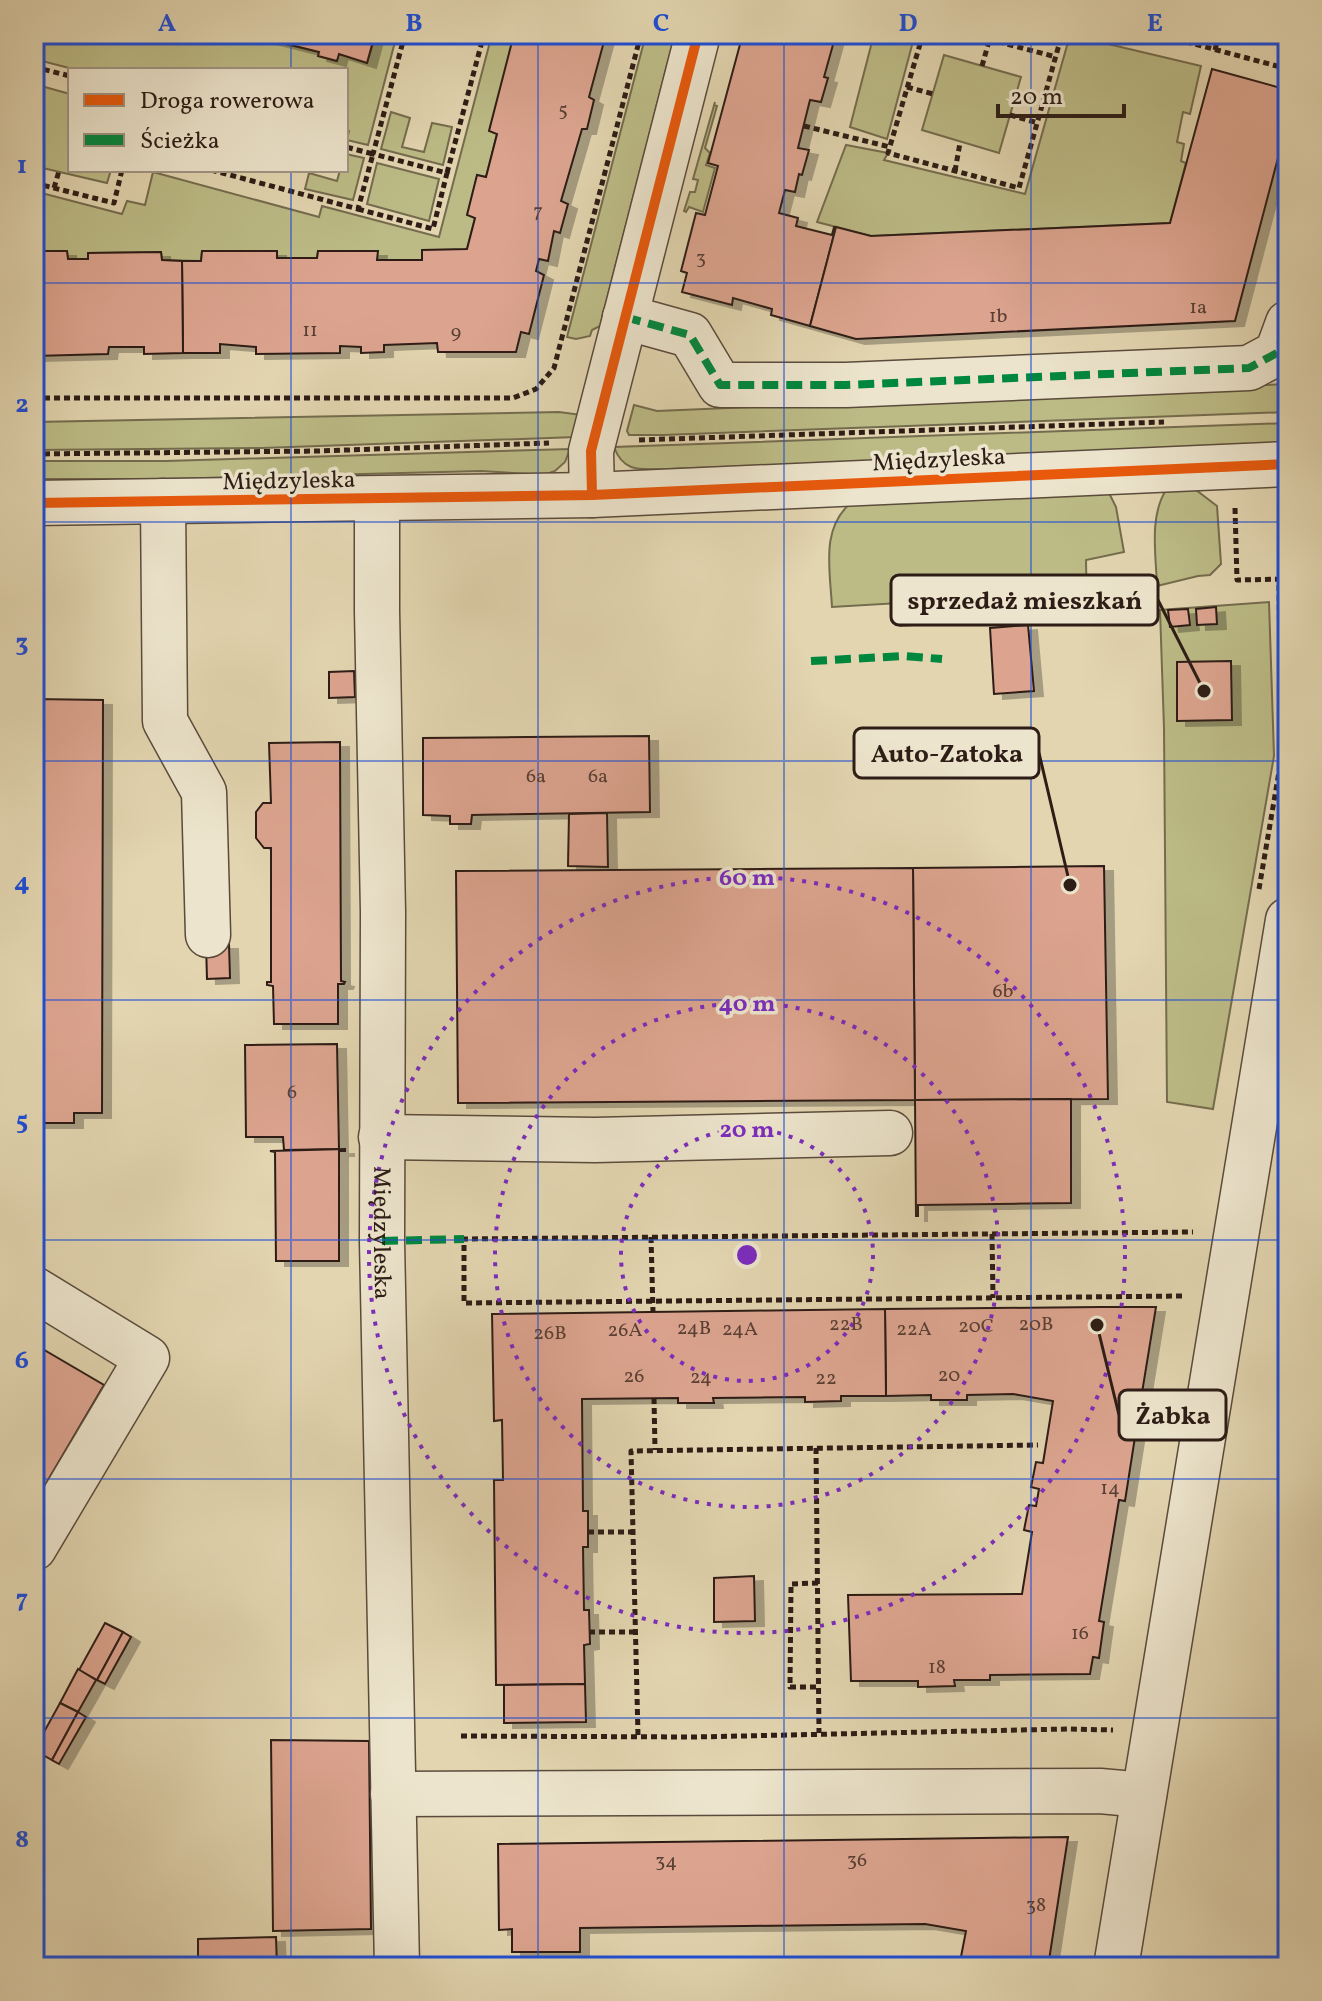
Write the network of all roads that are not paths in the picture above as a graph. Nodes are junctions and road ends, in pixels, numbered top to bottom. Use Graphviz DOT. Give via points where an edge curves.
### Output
graph roads {
  1 [pos="698,34"];
  2 [pos="625,317"];
  3 [pos="1288,323"];
  4 [pos="1288,464"];
  5 [pos="592,495"];
  6 [pos="377,499"];
  7 [pos="163,501"];
  8 [pos="34,503"];
  9 [pos="1288,920"];
  10 [pos="208,935"];
  11 [pos="890,1133"];
  12 [pos="381,1137"];
  13 [pos="34,1289"];
  14 [pos="34,1548"];
  15 [pos="393,1794"];
  16 [pos="1144,1795"];
  17 [pos="397,1967"];
  18 [pos="1116,1967"];
  1 -- 2 [label="street"];
  2 -- 3 [label="street" via="690,335 720,385 846,385 1249,368 1277,353"];
  2 -- 5 [label="street" via="591,451"];
  4 -- 5 [label="street, Międzyleska"];
  5 -- 6 [label="street, Międzyleska"];
  6 -- 7 [label="street, Międzyleska"];
  6 -- 12 [label="street, Międzyleska"];
  7 -- 8 [label="street, Międzyleska"];
  7 -- 10 [label="street" via="165,721 204,792"];
  9 -- 16 [label="street"];
  11 -- 12 [label="street" via="595,1140"];
  12 -- 15 [label="street, Międzyleska"];
  13 -- 14 [label="street" via="147,1358"];
  15 -- 16 [label="street"];
  15 -- 17 [label="street, Międzyleska"];
  16 -- 18 [label="street"];
}
